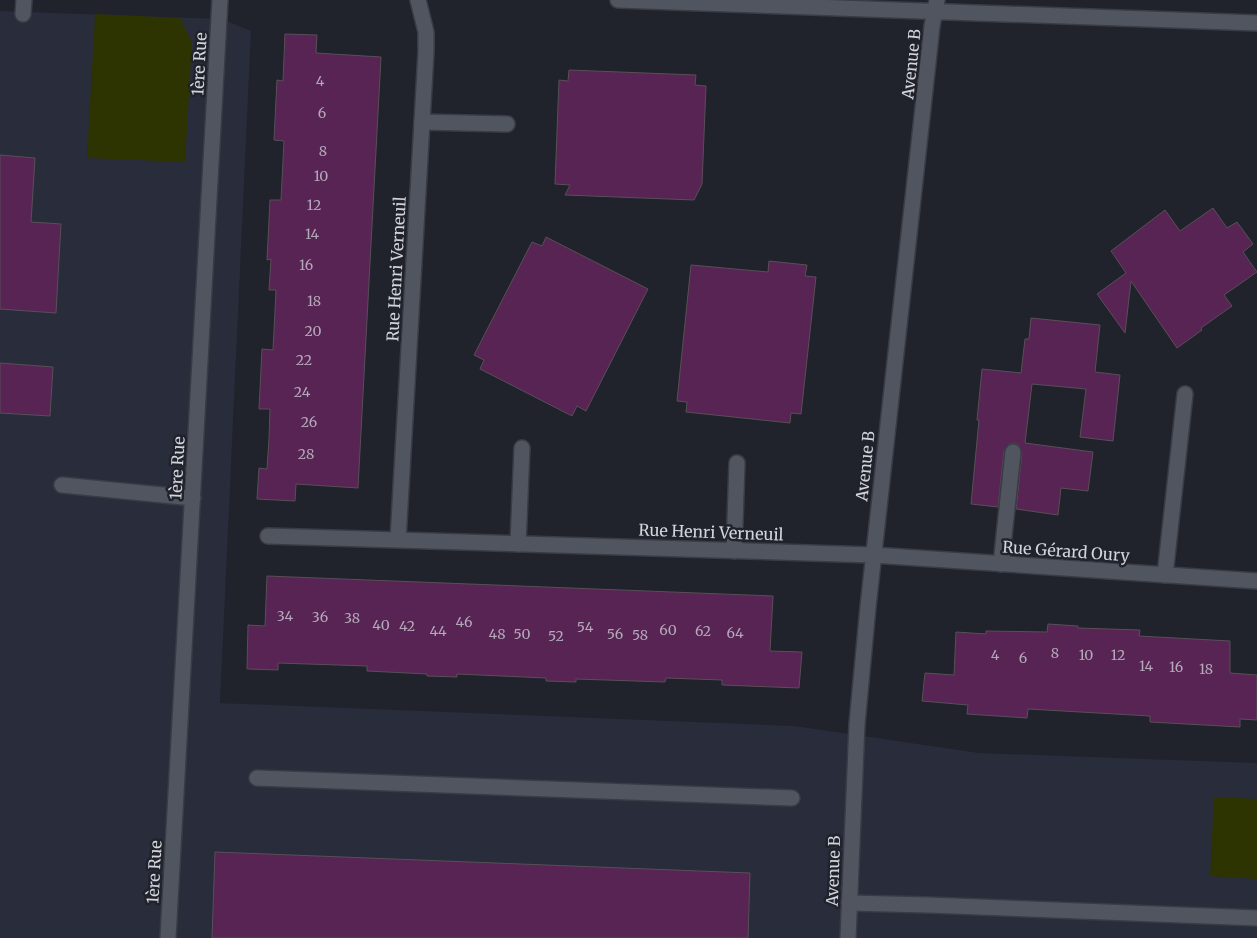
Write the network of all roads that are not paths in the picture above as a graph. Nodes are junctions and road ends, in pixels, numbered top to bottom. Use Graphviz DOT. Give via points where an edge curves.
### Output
graph roads {
  1 [pos="220,0"];
  2 [pos="418,0"];
  3 [pos="618,0"];
  4 [pos="936,6"];
  5 [pos="1257,23"];
  6 [pos="422,122"];
  7 [pos="507,124"];
  8 [pos="1185,394"];
  9 [pos="522,448"];
  10 [pos="1013,452"];
  11 [pos="737,463"];
  12 [pos="62,485"];
  13 [pos="192,498"];
  14 [pos="268,536"];
  15 [pos="398,540"];
  16 [pos="518,544"];
  17 [pos="734,551"];
  18 [pos="873,555"];
  19 [pos="1001,564"];
  20 [pos="1165,575"];
  21 [pos="1257,581"];
  22 [pos="257,778"];
  23 [pos="792,798"];
  24 [pos="849,903"];
  25 [pos="1257,918"];
  26 [pos="168,938"];
  27 [pos="848,938"];
  1 -- 13 [label="street, 1ère Rue"];
  2 -- 6 [label="street, Rue Henri Verneuil" via="426,32"];
  3 -- 4 [label="street"];
  4 -- 5 [label="street"];
  4 -- 18 [label="street, Avenue B"];
  6 -- 7 [label="street"];
  6 -- 15 [label="street, Rue Henri Verneuil"];
  8 -- 20 [label="street"];
  9 -- 16 [label="street"];
  10 -- 19 [label="street"];
  11 -- 17 [label="street"];
  12 -- 13 [label="street"];
  13 -- 26 [label="street, 1ère Rue"];
  14 -- 15 [label="street, Rue Henri Verneuil"];
  15 -- 16 [label="street, Rue Henri Verneuil"];
  16 -- 17 [label="street, Rue Henri Verneuil"];
  17 -- 18 [label="street, Rue Henri Verneuil"];
  18 -- 19 [label="street, Rue Gérard Oury"];
  18 -- 24 [label="street, Avenue B" via="857,724"];
  19 -- 20 [label="street, Rue Gérard Oury"];
  20 -- 21 [label="street, Rue Gérard Oury"];
  22 -- 23 [label="street"];
  24 -- 25 [label="street"];
  24 -- 27 [label="street, Avenue B"];
}
